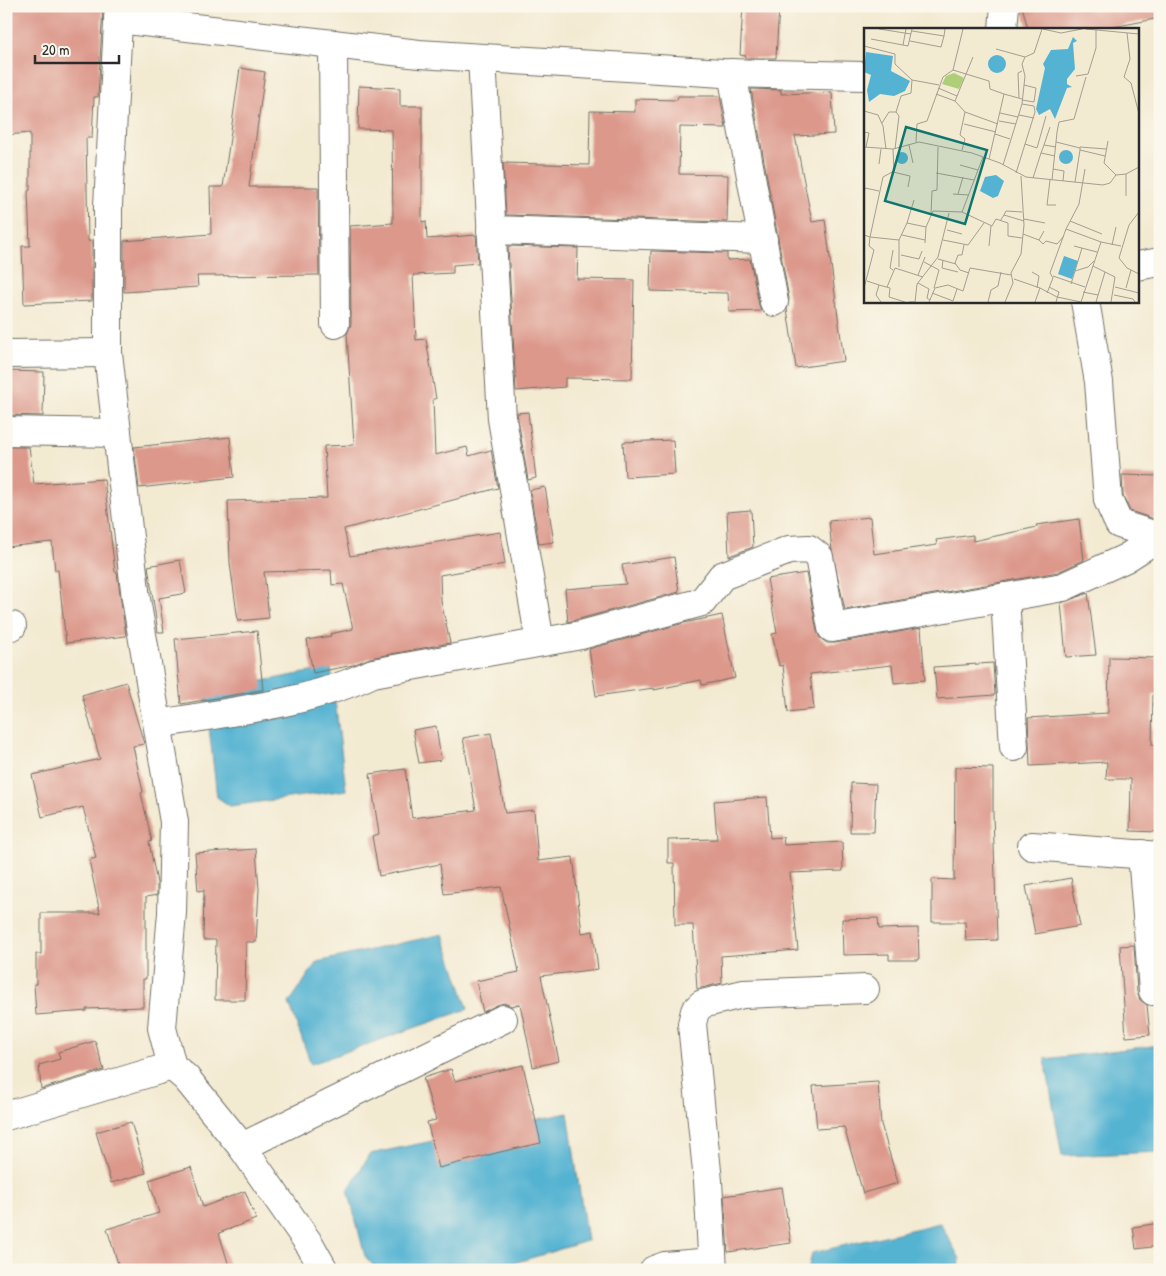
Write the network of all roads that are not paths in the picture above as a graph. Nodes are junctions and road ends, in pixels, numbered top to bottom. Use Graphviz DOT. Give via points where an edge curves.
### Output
graph roads {
  1 [pos="1004,6"];
  2 [pos="119,13"];
  3 [pos="1003,28"];
  4 [pos="333,44"];
  5 [pos="482,58"];
  6 [pos="732,73"];
  7 [pos="864,76"];
  8 [pos="491,230"];
  9 [pos="763,239"];
  10 [pos="1160,262"];
  11 [pos="1138,266"];
  12 [pos="774,302"];
  13 [pos="1084,302"];
  14 [pos="335,324"];
  15 [pos="108,353"];
  16 [pos="6,354"];
  17 [pos="6,431"];
  18 [pos="117,433"];
  19 [pos="1159,537"];
  20 [pos="1005,597"];
  21 [pos="540,642"];
  22 [pos="158,724"];
  23 [pos="1014,747"];
  24 [pos="1032,846"];
  25 [pos="1151,855"];
  26 [pos="865,989"];
  27 [pos="1154,991"];
  28 [pos="503,1019"];
  29 [pos="172,1066"];
  30 [pos="6,1116"];
  31 [pos="242,1147"];
  32 [pos="324,1270"];
  33 [pos="654,1270"];
  1 -- 3 [label="street"];
  2 -- 4 [label="street"];
  2 -- 15 [label="street" via="108,205"];
  4 -- 5 [label="street"];
  4 -- 14 [label="street"];
  5 -- 6 [label="street"];
  5 -- 8 [label="street"];
  6 -- 7 [label="street"];
  6 -- 9 [label="street"];
  8 -- 9 [label="street"];
  8 -- 21 [label="street" via="502,419"];
  9 -- 12 [label="street"];
  10 -- 11 [label="street"];
  13 -- 19 [label="street" via="1099,382 1108,500 1119,524"];
  15 -- 16 [label="street"];
  15 -- 18 [label="street"];
  17 -- 18 [label="street"];
  18 -- 22 [label="street" via="136,599"];
  19 -- 20 [label="street" via="1126,558 1063,587"];
  20 -- 21 [label="street" via="832,628 819,557 809,549 788,550 722,576 702,602 581,635"];
  20 -- 23 [label="street"];
  21 -- 22 [label="street" via="373,672 351,683 286,701"];
  22 -- 29 [label="street" via="174,822 172,913 162,1028"];
  24 -- 25 [label="street"];
  25 -- 27 [label="street"];
  26 -- 33 [label="street" via="743,994 702,1004 695,1011 692,1024 708,1181 713,1270 700,1264 665,1266"];
  28 -- 31 [label="street"];
  29 -- 30 [label="street"];
  29 -- 31 [label="street" via="186,1078"];
  31 -- 32 [label="street"];
}
